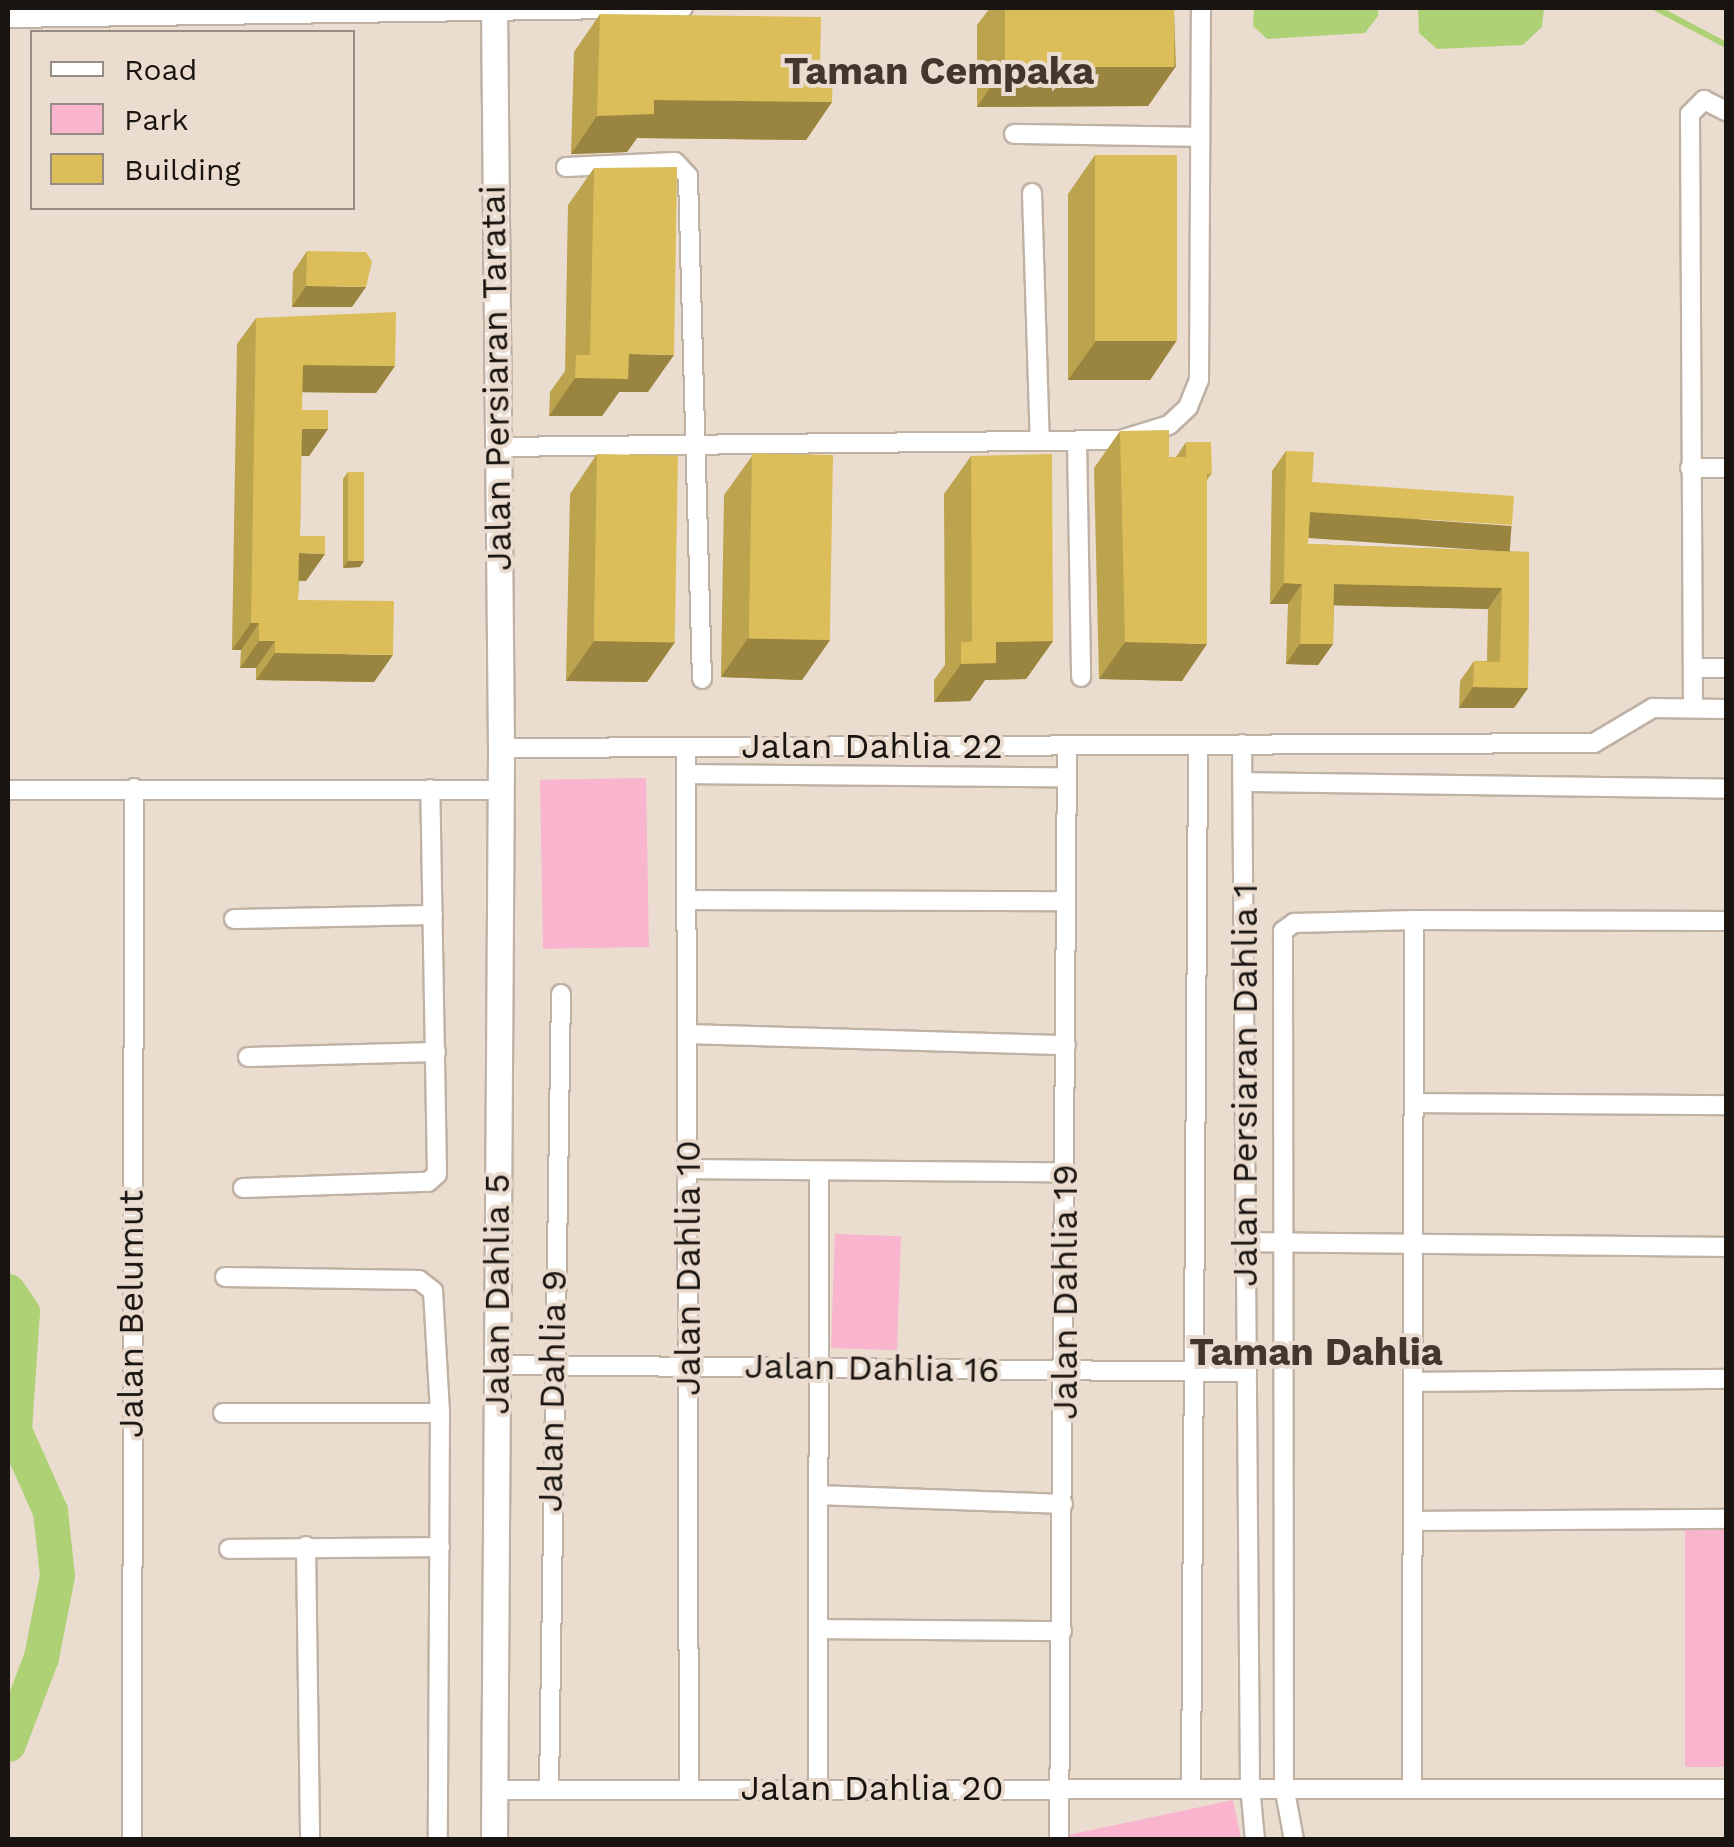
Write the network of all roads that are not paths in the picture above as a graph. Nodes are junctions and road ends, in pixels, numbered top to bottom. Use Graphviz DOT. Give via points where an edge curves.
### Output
graph roads {
  1 [pos="683,8"];
  2 [pos="1201,8"];
  3 [pos="494,11"];
  4 [pos="217,13"];
  5 [pos="8,18"];
  6 [pos="1726,111"];
  7 [pos="1014,134"];
  8 [pos="1200,137"];
  9 [pos="566,166"];
  10 [pos="1032,193"];
  11 [pos="1040,441"];
  12 [pos="1077,441"];
  13 [pos="698,445"];
  14 [pos="495,447"];
  15 [pos="1690,468"];
  16 [pos="1726,468"];
  17 [pos="1693,668"];
  18 [pos="1726,668"];
  19 [pos="1080,677"];
  20 [pos="702,679"];
  21 [pos="1693,708"];
  22 [pos="1726,709"];
  23 [pos="1242,744"];
  24 [pos="1067,745"];
  25 [pos="1198,745"];
  26 [pos="686,747"];
  27 [pos="501,748"];
  28 [pos="686,774"];
  29 [pos="1067,776"];
  30 [pos="1243,782"];
  31 [pos="134,788"];
  32 [pos="430,789"];
  33 [pos="1726,789"];
  34 [pos="8,790"];
  35 [pos="501,790"];
  36 [pos="687,900"];
  37 [pos="1066,902"];
  38 [pos="433,915"];
  39 [pos="234,919"];
  40 [pos="1414,920"];
  41 [pos="1726,922"];
  42 [pos="561,994"];
  43 [pos="687,1034"];
  44 [pos="1066,1046"];
  45 [pos="436,1052"];
  46 [pos="248,1056"];
  47 [pos="1416,1104"];
  48 [pos="1726,1104"];
  49 [pos="687,1170"];
  50 [pos="1066,1172"];
  51 [pos="819,1173"];
  52 [pos="244,1188"];
  53 [pos="1246,1242"];
  54 [pos="1284,1242"];
  55 [pos="1418,1244"];
  56 [pos="1726,1246"];
  57 [pos="225,1276"];
  58 [pos="496,1365"];
  59 [pos="550,1366"];
  60 [pos="688,1367"];
  61 [pos="819,1368"];
  62 [pos="1065,1370"];
  63 [pos="1194,1371"];
  64 [pos="1247,1372"];
  65 [pos="1726,1380"];
  66 [pos="1416,1382"];
  67 [pos="440,1412"];
  68 [pos="222,1413"];
  69 [pos="819,1495"];
  70 [pos="1064,1504"];
  71 [pos="1726,1519"];
  72 [pos="1415,1521"];
  73 [pos="306,1546"];
  74 [pos="440,1548"];
  75 [pos="229,1549"];
  76 [pos="818,1630"];
  77 [pos="1062,1631"];
  78 [pos="1192,1786"];
  79 [pos="1250,1786"];
  80 [pos="1284,1786"];
  81 [pos="1060,1787"];
  82 [pos="1412,1787"];
  83 [pos="818,1788"];
  84 [pos="689,1789"];
  85 [pos="1726,1789"];
  86 [pos="495,1790"];
  87 [pos="549,1790"];
  88 [pos="132,1840"];
  89 [pos="310,1840"];
  90 [pos="438,1840"];
  91 [pos="494,1840"];
  92 [pos="1060,1840"];
  93 [pos="1256,1840"];
  94 [pos="1294,1840"];
  1 -- 3 [label="street"];
  2 -- 8 [label="street"];
  3 -- 4 [label="street"];
  3 -- 14 [label="street, Jalan Persiaran Taratai"];
  4 -- 5 [label="street"];
  6 -- 15 [label="street" via="1704,100 1690,114"];
  7 -- 8 [label="street"];
  8 -- 12 [label="street" via="1194,397 1156,432"];
  9 -- 13 [label="street" via="675,162 688,176"];
  10 -- 11 [label="street"];
  11 -- 12 [label="street"];
  11 -- 13 [label="street"];
  12 -- 19 [label="street"];
  13 -- 14 [label="street"];
  13 -- 20 [label="street"];
  14 -- 27 [label="street, Jalan Persiaran Taratai"];
  15 -- 16 [label="street"];
  15 -- 17 [label="street"];
  17 -- 18 [label="street"];
  17 -- 21 [label="street"];
  21 -- 22 [label="street"];
  21 -- 23 [label="street, Jalan Dahlia 22" via="1653,708 1594,742"];
  23 -- 25 [label="street, Jalan Dahlia 22"];
  23 -- 30 [label="street, Jalan Persiaran Dahlia 1"];
  24 -- 25 [label="street, Jalan Dahlia 22"];
  24 -- 26 [label="street, Jalan Dahlia 22"];
  24 -- 29 [label="street, Jalan Dahlia 19"];
  25 -- 63 [label="street, Jalan Persiaran Dahlia 1"];
  26 -- 27 [label="street, Jalan Dahlia 22"];
  26 -- 28 [label="street, Jalan Dahlia 10"];
  27 -- 35 [label="street, Jalan Dahlia 5"];
  28 -- 29 [label="street"];
  28 -- 36 [label="street, Jalan Dahlia 10"];
  29 -- 37 [label="street, Jalan Dahlia 19"];
  30 -- 33 [label="street"];
  30 -- 53 [label="street, Jalan Persiaran Dahlia 1"];
  31 -- 32 [label="street"];
  31 -- 34 [label="street"];
  31 -- 88 [label="street, Jalan Belumut"];
  32 -- 35 [label="street"];
  32 -- 38 [label="street"];
  35 -- 58 [label="street, Jalan Dahlia 5"];
  36 -- 37 [label="street"];
  36 -- 43 [label="street, Jalan Dahlia 10"];
  37 -- 44 [label="street, Jalan Dahlia 19"];
  38 -- 39 [label="street"];
  38 -- 45 [label="street"];
  40 -- 41 [label="street"];
  40 -- 47 [label="street"];
  40 -- 54 [label="street" via="1286,926"];
  42 -- 59 [label="street, Jalan Dahlia 9"];
  43 -- 44 [label="street"];
  43 -- 49 [label="street, Jalan Dahlia 10"];
  44 -- 50 [label="street, Jalan Dahlia 19"];
  45 -- 46 [label="street"];
  45 -- 52 [label="street" via="440,1164 428,1182"];
  47 -- 48 [label="street"];
  47 -- 55 [label="street"];
  49 -- 51 [label="street"];
  49 -- 60 [label="street, Jalan Dahlia 10"];
  50 -- 51 [label="street"];
  50 -- 62 [label="street, Jalan Dahlia 19"];
  51 -- 61 [label="street"];
  53 -- 54 [label="street"];
  53 -- 64 [label="street, Jalan Persiaran Dahlia 1"];
  54 -- 55 [label="street"];
  54 -- 80 [label="street"];
  55 -- 56 [label="street"];
  55 -- 66 [label="street"];
  57 -- 67 [label="street, Jalan Dahlia 5" via="420,1280 434,1300"];
  58 -- 59 [label="street, Jalan Dahlia 16"];
  58 -- 86 [label="street, Jalan Dahlia 5"];
  59 -- 60 [label="street, Jalan Dahlia 16"];
  59 -- 87 [label="street, Jalan Dahlia 9"];
  60 -- 61 [label="street, Jalan Dahlia 16"];
  60 -- 84 [label="street, Jalan Dahlia 10"];
  61 -- 62 [label="street, Jalan Dahlia 16"];
  61 -- 69 [label="street"];
  62 -- 63 [label="street, Jalan Dahlia 16"];
  62 -- 70 [label="street, Jalan Dahlia 19"];
  63 -- 64 [label="street, Jalan Dahlia 16"];
  63 -- 78 [label="street, Jalan Persiaran Dahlia 1"];
  64 -- 79 [label="street, Jalan Persiaran Dahlia 1"];
  65 -- 66 [label="street"];
  66 -- 72 [label="street"];
  67 -- 68 [label="street"];
  67 -- 74 [label="street, Jalan Dahlia 5"];
  69 -- 70 [label="street"];
  69 -- 76 [label="street"];
  70 -- 77 [label="street, Jalan Dahlia 19"];
  71 -- 72 [label="street"];
  72 -- 82 [label="street"];
  73 -- 74 [label="street"];
  73 -- 75 [label="street"];
  73 -- 89 [label="street"];
  74 -- 90 [label="street, Jalan Dahlia 5"];
  76 -- 77 [label="street"];
  76 -- 83 [label="street"];
  77 -- 81 [label="street, Jalan Dahlia 19"];
  78 -- 79 [label="street, Jalan Dahlia 20"];
  78 -- 81 [label="street, Jalan Dahlia 20"];
  79 -- 80 [label="street, Jalan Dahlia 20"];
  79 -- 93 [label="street, Jalan Persiaran Dahlia 1"];
  80 -- 82 [label="street, Jalan Dahlia 20"];
  80 -- 94 [label="street"];
  81 -- 83 [label="street, Jalan Dahlia 20"];
  81 -- 92 [label="street, Jalan Dahlia 19"];
  82 -- 85 [label="street, Jalan Dahlia 20"];
  83 -- 84 [label="street, Jalan Dahlia 20"];
  84 -- 87 [label="street, Jalan Dahlia 20"];
  86 -- 87 [label="street, Jalan Dahlia 20"];
  86 -- 91 [label="street, Jalan Dahlia 5"];
}
